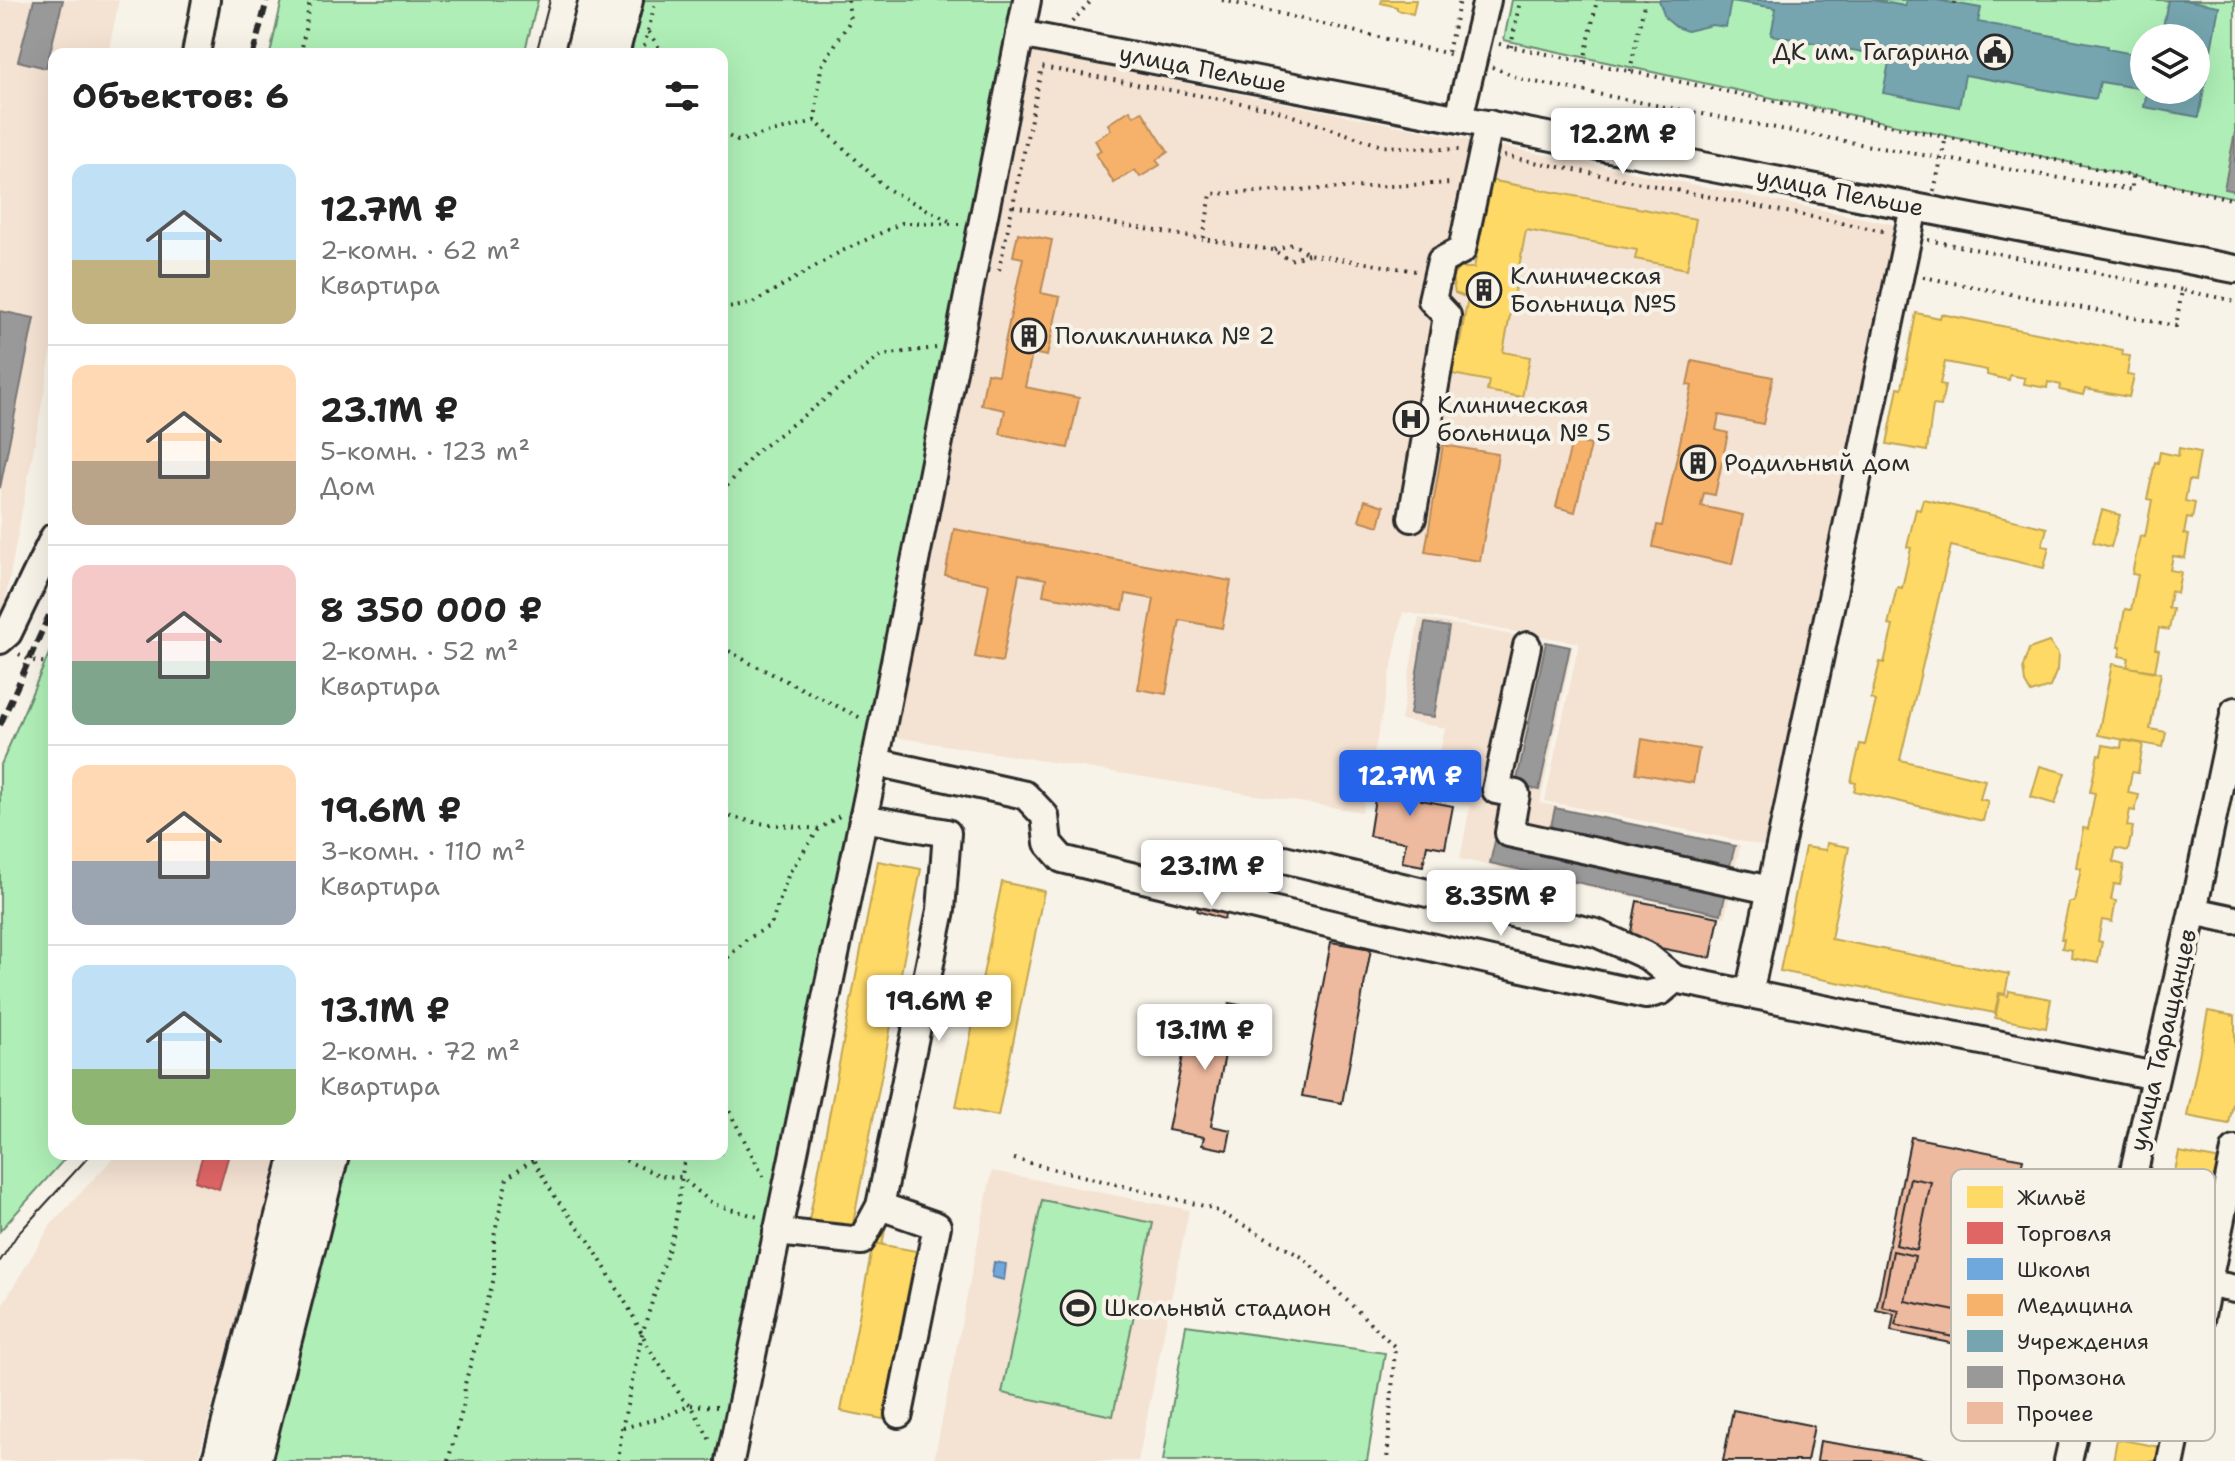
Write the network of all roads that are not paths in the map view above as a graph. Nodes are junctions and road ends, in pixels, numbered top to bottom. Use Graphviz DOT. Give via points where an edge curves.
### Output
graph roads {
  1 [pos="206,0"];
  2 [pos="597,0"];
  3 [pos="625,0"];
  4 [pos="1027,0"];
  5 [pos="1487,0"];
  6 [pos="1020,34"];
  7 [pos="197,48"];
  8 [pos="585,48"];
  9 [pos="613,48"];
  10 [pos="1459,118"];
  11 [pos="1489,124"];
  12 [pos="1914,207"];
  13 [pos="2235,269"];
  14 [pos="1412,518"];
  15 [pos="48,550"];
  16 [pos="5,644"];
  17 [pos="1527,646"];
  18 [pos="2235,711"];
  19 [pos="875,762"];
  20 [pos="863,818"];
  21 [pos="1284,859"];
  22 [pos="1770,890"];
  23 [pos="2193,911"];
  24 [pos="2235,920"];
  25 [pos="1675,979"];
  26 [pos="1749,994"];
  27 [pos="2155,1076"];
  28 [pos="2235,1150"];
  29 [pos="297,1160"];
  30 [pos="329,1160"];
  31 [pos="2134,1169"];
  32 [pos="880,1206"];
  33 [pos="779,1224"];
  34 [pos="2215,1249"];
  35 [pos="2215,1285"];
  36 [pos="2235,1289"];
  37 [pos="899,1414"];
  38 [pos="2072,1441"];
  39 [pos="2175,1441"];
  40 [pos="220,1461"];
  41 [pos="253,1461"];
  42 [pos="730,1461"];
  43 [pos="2068,1461"];
  44 [pos="2171,1461"];
  1 -- 7 [label="street"];
  2 -- 8 [label="main road"];
  3 -- 9 [label="main road"];
  4 -- 6 [label="street"];
  5 -- 10 [label="street" via="1466,51"];
  6 -- 10 [label="street, улица Пельше"];
  6 -- 19 [label="street"];
  10 -- 11 [label="street, улица Пельше"];
  11 -- 12 [label="street, улица Пельше"];
  11 -- 14 [label="street" via="1462,250 1441,261 1432,300 1447,316"];
  12 -- 13 [label="street, улица Пельше"];
  12 -- 22 [label="street"];
  15 -- 16 [label="street"];
  17 -- 22 [label="street" via="1496,790 1516,794 1509,833"];
  18 -- 23 [label="street, улица Таращанцев"];
  19 -- 20 [label="street"];
  19 -- 25 [label="street" via="1025,795 1045,816 1048,843 1062,859 1421,947 1646,995"];
  20 -- 32 [label="street" via="947,833 941,910"];
  20 -- 33 [label="street"];
  21 -- 25 [label="street" via="1596,933 1647,956"];
  22 -- 26 [label="street"];
  23 -- 24 [label="street"];
  23 -- 27 [label="street, улица Таращанцев"];
  25 -- 26 [label="street"];
  26 -- 27 [label="street"];
  27 -- 31 [label="street, улица Таращанцев"];
  28 -- 34 [label="street"];
  29 -- 40 [label="main road"];
  30 -- 41 [label="main road"];
  32 -- 33 [label="street" via="861,1241"];
  32 -- 37 [label="street" via="937,1226"];
  33 -- 42 [label="street"];
  35 -- 36 [label="street"];
  38 -- 43 [label="street, улица Таращанцев"];
  39 -- 44 [label="street"];
}
